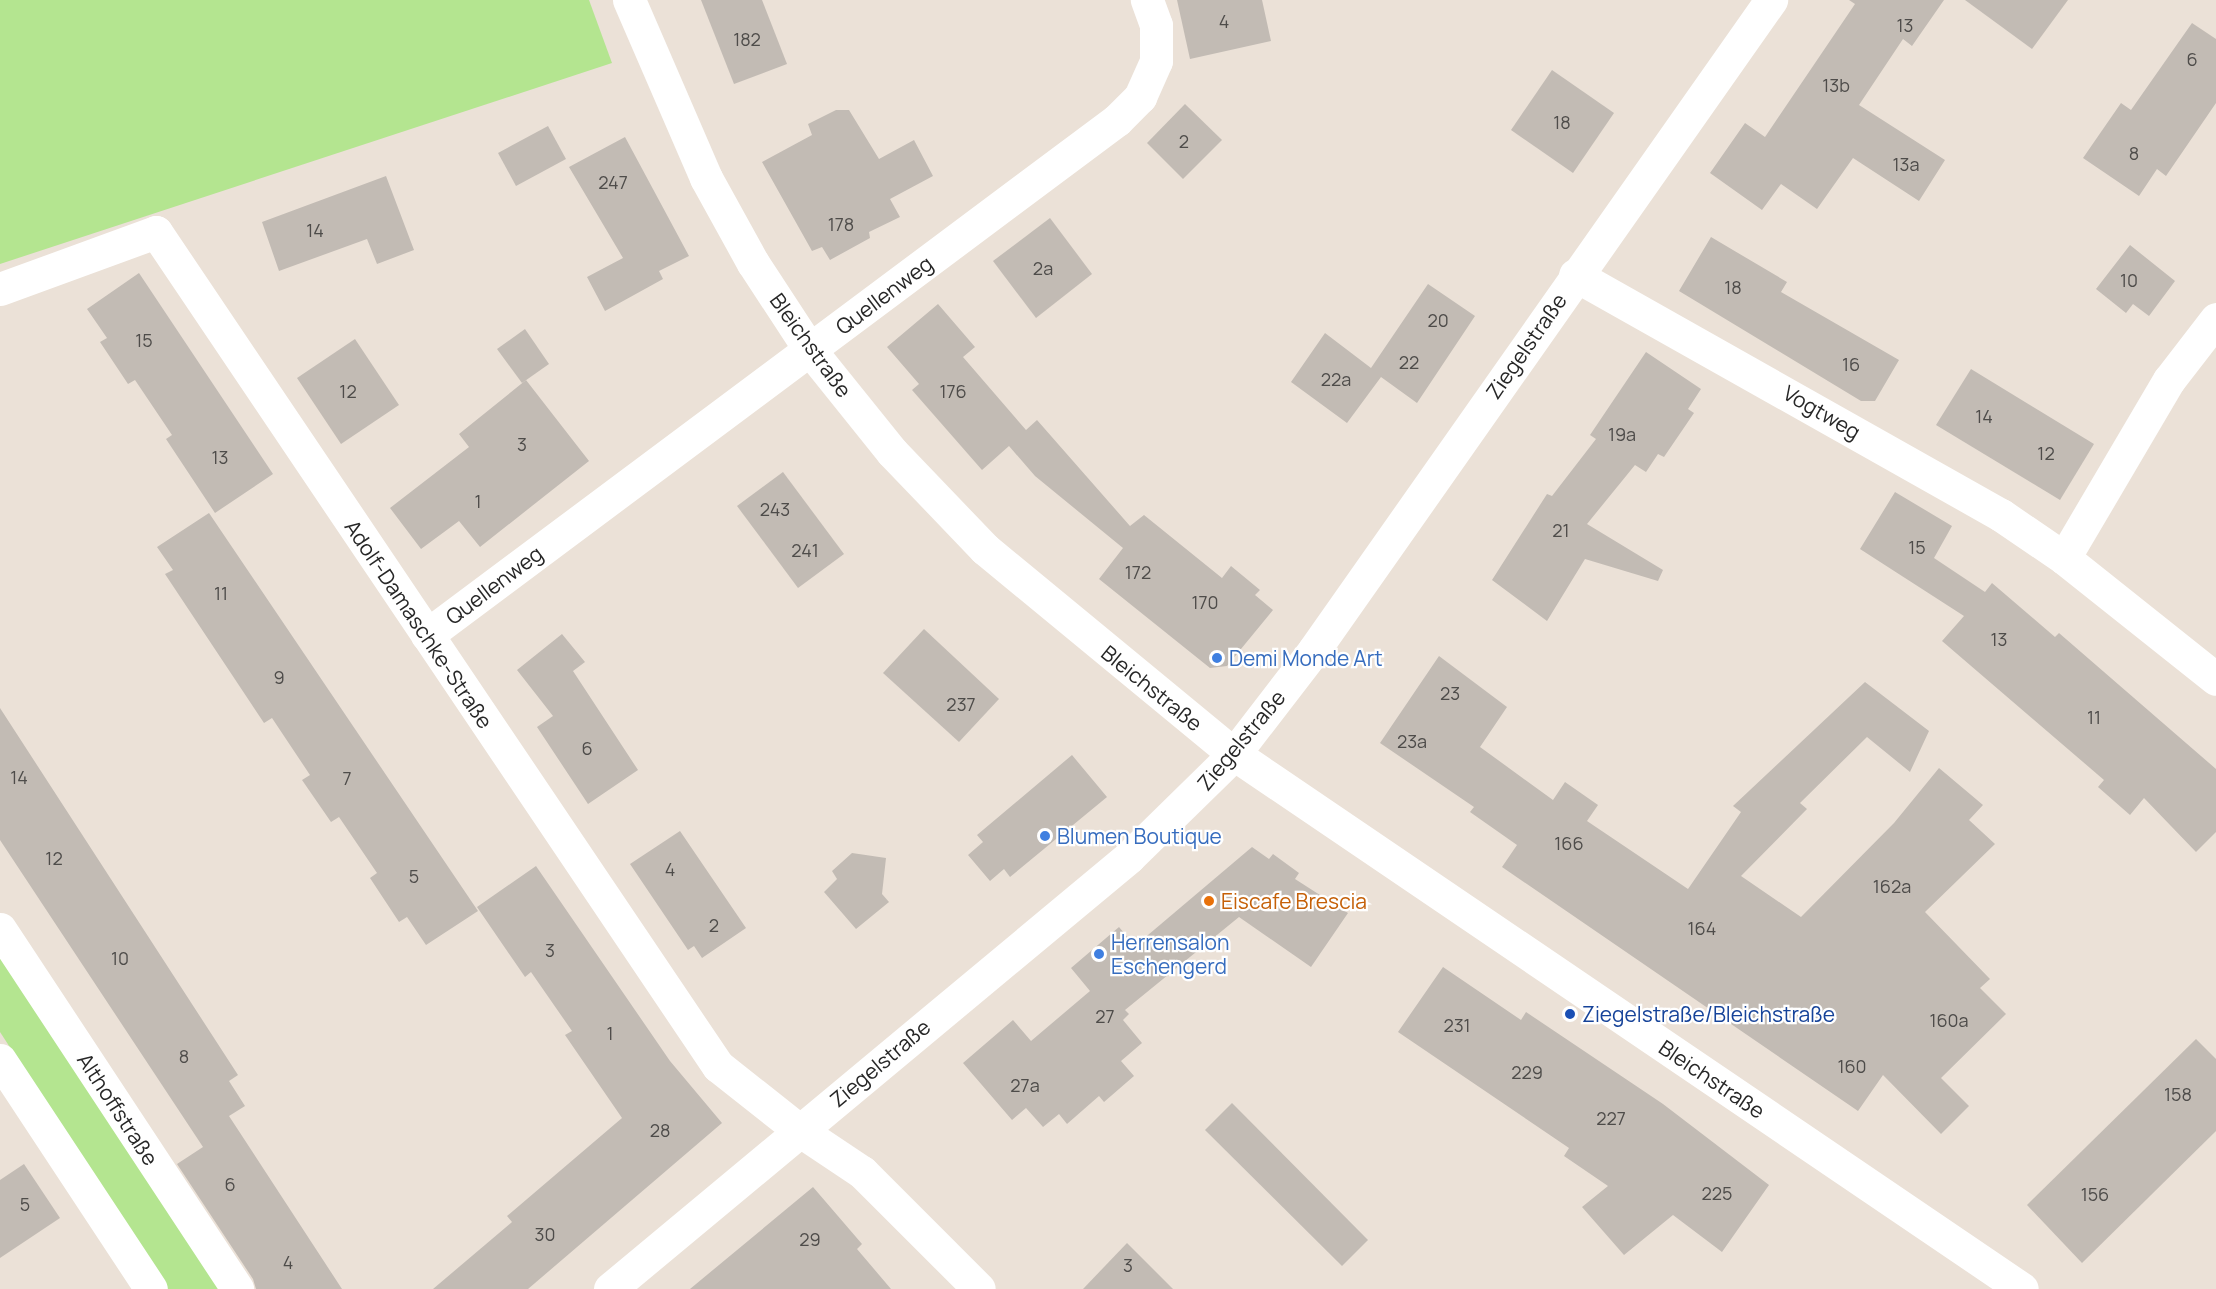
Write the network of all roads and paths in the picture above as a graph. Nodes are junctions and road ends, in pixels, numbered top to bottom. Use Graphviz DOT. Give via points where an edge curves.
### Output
graph roads {
  1 [pos="628,0"];
  2 [pos="1147,0"];
  3 [pos="1771,0"];
  4 [pos="1575,274"];
  5 [pos="0,289"];
  6 [pos="2216,319"];
  7 [pos="810,350"];
  8 [pos="2064,558"];
  9 [pos="427,635"];
  10 [pos="2216,679"];
  11 [pos="1234,754"];
  12 [pos="0,929"];
  13 [pos="0,1060"];
  14 [pos="799,1130"];
  15 [pos="151,1289"];
  16 [pos="237,1289"];
  17 [pos="610,1289"];
  18 [pos="979,1289"];
  19 [pos="2022,1289"];
  1 -- 7 [label="street, Bleichstraße" via="706,178 753,263"];
  2 -- 7 [label="street, Quellenweg" via="1156,25 1156,62 1140,97 1117,120"];
  3 -- 4 [label="street, Ziegelstraße"];
  4 -- 8 [label="street, Vogtweg" via="2001,515"];
  4 -- 11 [label="street, Ziegelstraße" via="1314,650"];
  5 -- 9 [label="street, Adolf-Damaschke-Straße" via="156,232"];
  6 -- 8 [label="street" via="2169,380"];
  7 -- 9 [label="street, Quellenweg"];
  7 -- 11 [label="street, Bleichstraße" via="892,452 985,549"];
  8 -- 10 [label="street, Vogtweg"];
  9 -- 14 [label="street, Adolf-Damaschke-Straße" via="718,1066"];
  11 -- 14 [label="street, Ziegelstraße" via="1130,857"];
  11 -- 19 [label="street, Bleichstraße"];
  12 -- 16 [label="street, Althoffstraße"];
  13 -- 15 [label="street"];
  14 -- 17 [label="street, Ziegelstraße"];
  14 -- 18 [label="street, Adolf-Damaschke-Straße" via="862,1172"];
}
